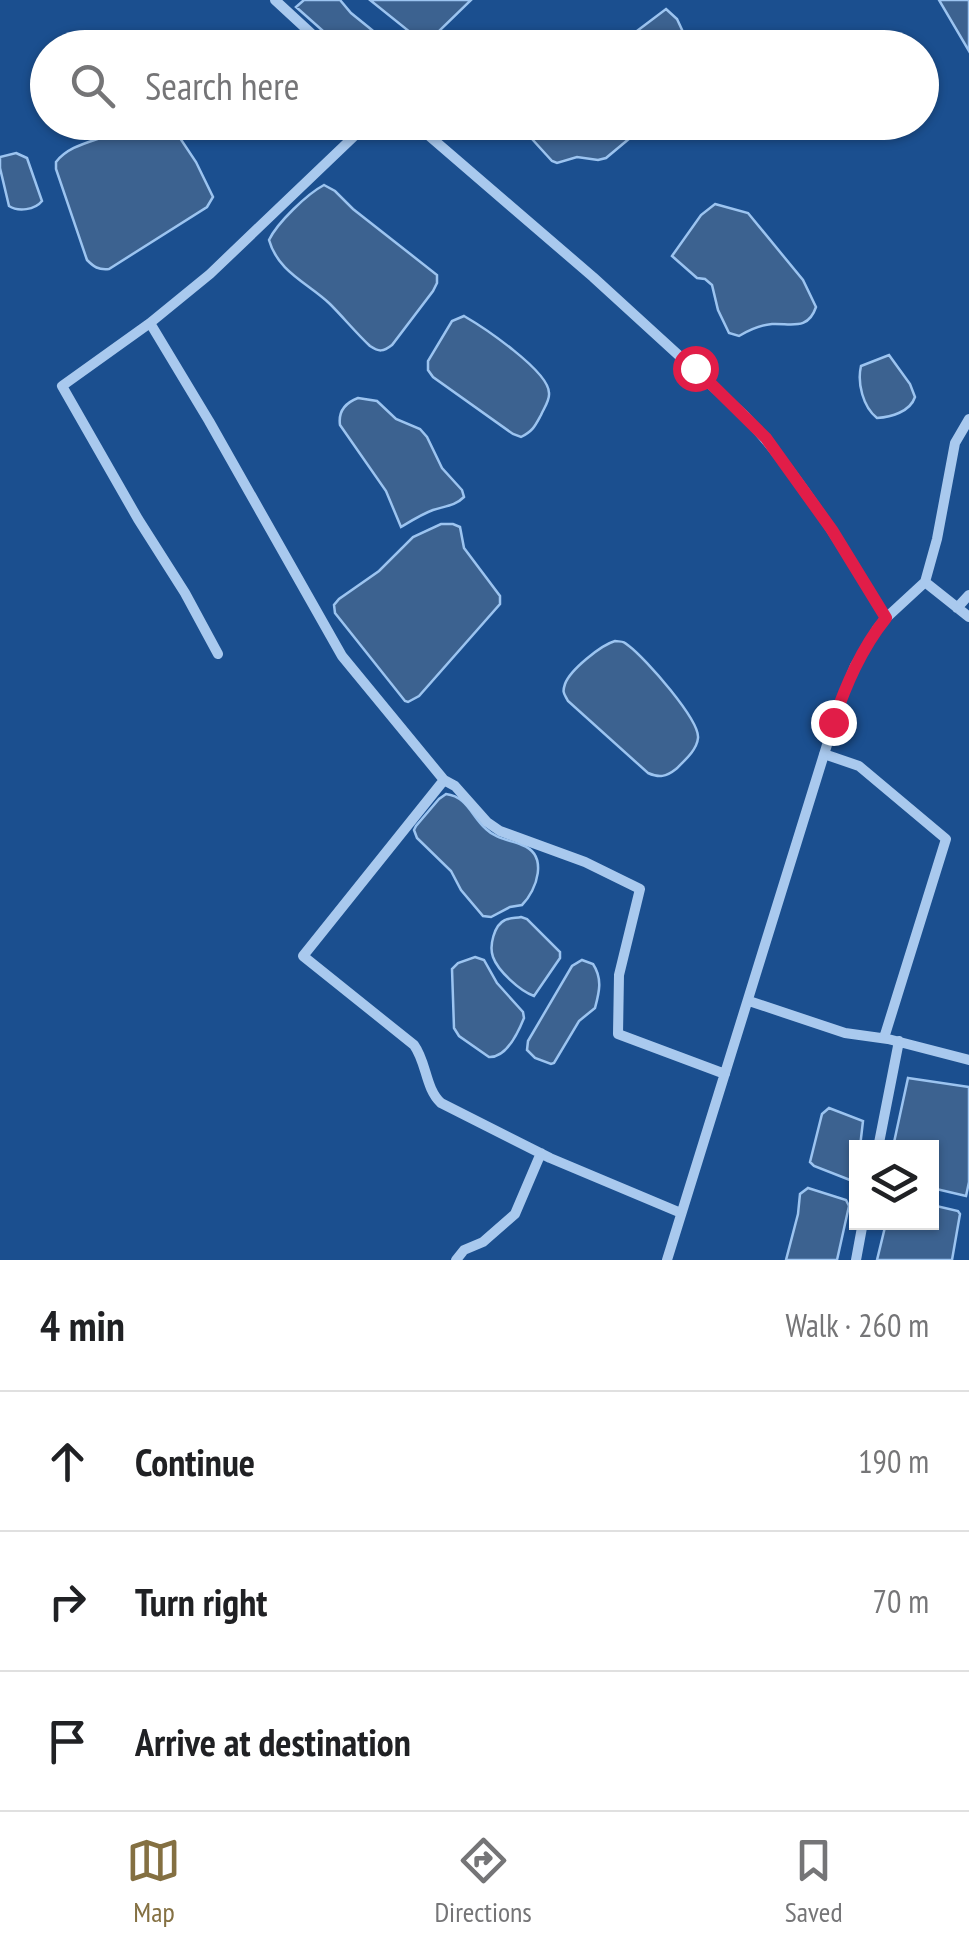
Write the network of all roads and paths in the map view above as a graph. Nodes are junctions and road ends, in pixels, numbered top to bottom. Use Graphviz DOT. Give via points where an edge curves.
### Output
graph roads {
  1 [pos="275,0"];
  2 [pos="307,30"];
  3 [pos="350,140"];
  4 [pos="434,140"];
  5 [pos="150,323"];
  6 [pos="969,418"];
  7 [pos="925,582"];
  8 [pos="969,595"];
  9 [pos="957,608"];
  10 [pos="969,617"];
  11 [pos="886,618"];
  12 [pos="218,654"];
  13 [pos="824,754"];
  14 [pos="444,780"];
  15 [pos="748,1001"];
  16 [pos="884,1038"];
  17 [pos="899,1042"];
  18 [pos="969,1060"];
  19 [pos="725,1074"];
  20 [pos="880,1140"];
  21 [pos="541,1153"];
  22 [pos="681,1213"];
  23 [pos="862,1230"];
  24 [pos="668,1258"];
  25 [pos="456,1260"];
  26 [pos="681,1260"];
  27 [pos="856,1260"];
  1 -- 2 [label="street"];
  3 -- 5 [label="street"];
  4 -- 11 [label="street" via="766,438"];
  5 -- 12 [label="street" via="62,386"];
  5 -- 14 [label="street" via="342,656"];
  6 -- 7 [label="street" via="955,443"];
  7 -- 9 [label="street"];
  7 -- 11 [label="street"];
  8 -- 9 [label="street"];
  9 -- 10 [label="street"];
  11 -- 13 [label="street" via="856,666"];
  13 -- 15 [label="street"];
  13 -- 16 [label="street" via="859,766 946,839"];
  14 -- 19 [label="street" via="500,831 640,889 619,976 618,1034"];
  14 -- 21 [label="street" via="303,956 414,1046 441,1103"];
  15 -- 16 [label="street"];
  15 -- 19 [label="street"];
  16 -- 17 [label="street"];
  17 -- 18 [label="street"];
  17 -- 20 [label="street"];
  19 -- 22 [label="street"];
  21 -- 22 [label="street"];
  21 -- 25 [label="street" via="515,1214"];
  22 -- 24 [label="street"];
  23 -- 27 [label="street"];
  24 -- 26 [label="street"];
}
